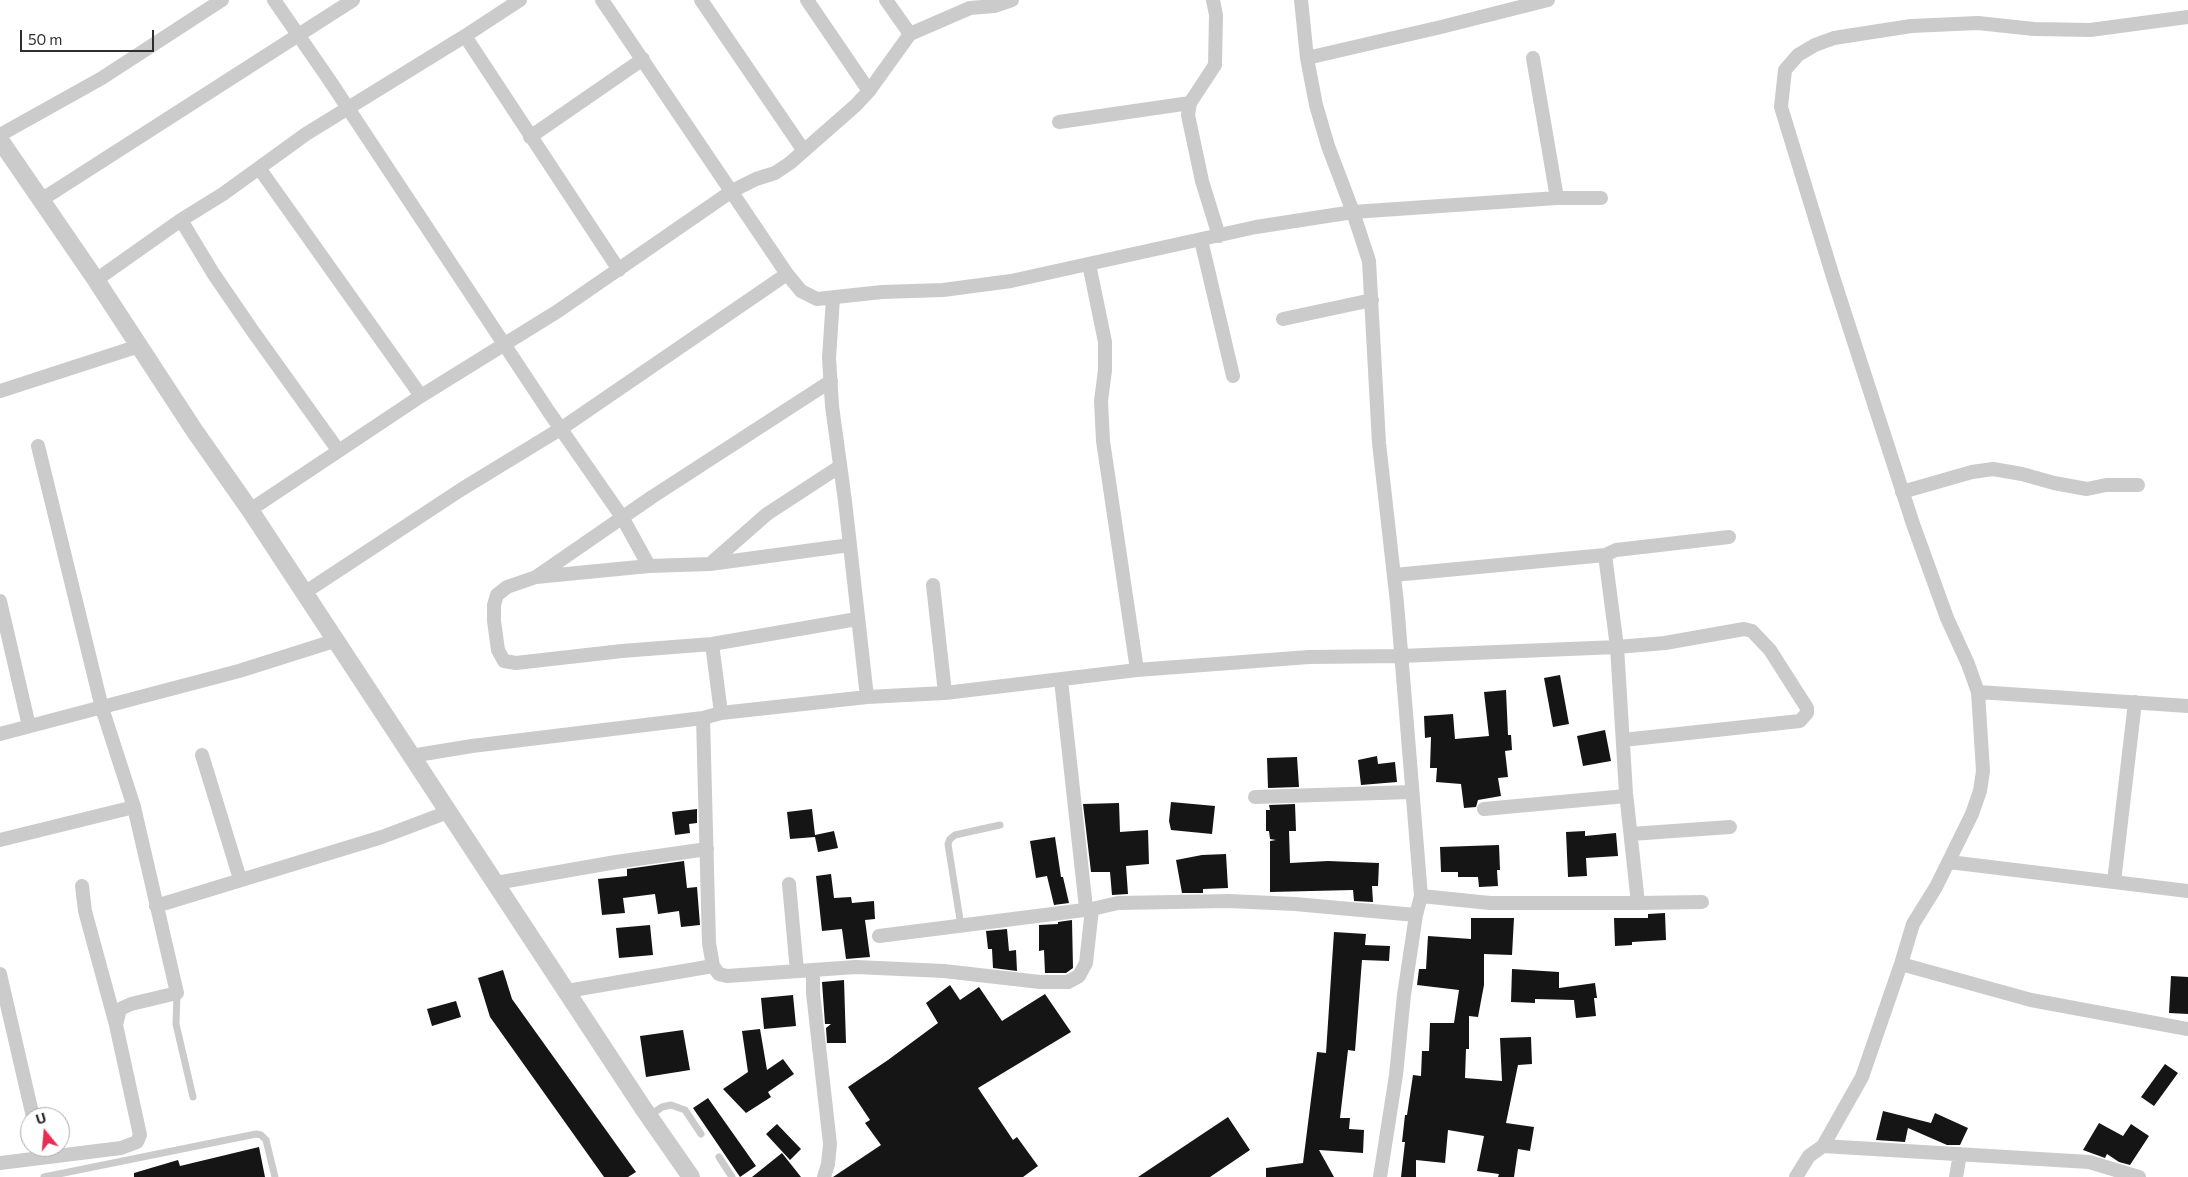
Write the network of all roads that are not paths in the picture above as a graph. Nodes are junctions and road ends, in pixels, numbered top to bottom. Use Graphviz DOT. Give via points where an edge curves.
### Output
graph roads {
  1 [pos="222,0"];
  2 [pos="274,0"];
  3 [pos="353,0"];
  4 [pos="520,0"];
  5 [pos="602,0"];
  6 [pos="701,0"];
  7 [pos="807,0"];
  8 [pos="886,0"];
  9 [pos="1012,0"];
  10 [pos="1213,0"];
  11 [pos="1301,0"];
  12 [pos="1548,0"];
  13 [pos="967,4"];
  14 [pos="2188,17"];
  15 [pos="910,34"];
  16 [pos="299,36"];
  17 [pos="465,36"];
  18 [pos="1307,58"];
  19 [pos="1533,58"];
  20 [pos="644,59"];
  21 [pos="869,91"];
  22 [pos="1190,103"];
  23 [pos="346,107"];
  24 [pos="1059,122"];
  25 [pos="0,135"];
  26 [pos="530,137"];
  27 [pos="0,140"];
  28 [pos="804,151"];
  29 [pos="259,168"];
  30 [pos="732,191"];
  31 [pos="1557,198"];
  32 [pos="1601,198"];
  33 [pos="41,200"];
  34 [pos="1353,212"];
  35 [pos="181,220"];
  36 [pos="1219,236"];
  37 [pos="1201,240"];
  38 [pos="1089,264"];
  39 [pos="619,270"];
  40 [pos="787,274"];
  41 [pos="96,280"];
  42 [pos="833,298"];
  43 [pos="1372,300"];
  44 [pos="1283,319"];
  45 [pos="505,344"];
  46 [pos="139,346"];
  47 [pos="1233,376"];
  48 [pos="831,381"];
  49 [pos="0,391"];
  50 [pos="421,396"];
  51 [pos="562,428"];
  52 [pos="38,446"];
  53 [pos="338,450"];
  54 [pos="839,467"];
  55 [pos="2138,485"];
  56 [pos="1902,492"];
  57 [pos="250,510"];
  58 [pos="622,517"];
  59 [pos="1729,536"];
  60 [pos="850,545"];
  61 [pos="1605,556"];
  62 [pos="710,564"];
  63 [pos="649,566"];
  64 [pos="1394,575"];
  65 [pos="536,577"];
  66 [pos="933,585"];
  67 [pos="304,594"];
  68 [pos="0,601"];
  69 [pos="857,619"];
  70 [pos="334,640"];
  71 [pos="712,644"];
  72 [pos="1617,647"];
  73 [pos="1401,656"];
  74 [pos="1137,670"];
  75 [pos="1061,680"];
  76 [pos="945,692"];
  77 [pos="1978,692"];
  78 [pos="867,697"];
  79 [pos="2135,702"];
  80 [pos="2188,706"];
  81 [pos="102,708"];
  82 [pos="721,713"];
  83 [pos="703,718"];
  84 [pos="29,726"];
  85 [pos="0,734"];
  86 [pos="1624,740"];
  87 [pos="202,755"];
  88 [pos="411,756"];
  89 [pos="1411,792"];
  90 [pos="1626,796"];
  91 [pos="1255,797"];
  92 [pos="134,807"];
  93 [pos="1484,809"];
  94 [pos="448,812"];
  95 [pos="1000,825"];
  96 [pos="1730,826"];
  97 [pos="1631,834"];
  98 [pos="0,840"];
  99 [pos="707,849"];
  100 [pos="1949,862"];
  101 [pos="240,878"];
  102 [pos="2114,882"];
  103 [pos="496,883"];
  104 [pos="789,884"];
  105 [pos="82,886"];
  106 [pos="2188,891"];
  107 [pos="1421,896"];
  108 [pos="1702,902"];
  109 [pos="1638,903"];
  110 [pos="156,906"];
  111 [pos="1089,908"];
  112 [pos="1416,915"];
  113 [pos="961,926"];
  114 [pos="879,936"];
  115 [pos="1901,964"];
  116 [pos="713,966"];
  117 [pos="813,970"];
  118 [pos="797,971"];
  119 [pos="0,974"];
  120 [pos="566,991"];
  121 [pos="177,993"];
  122 [pos="116,1025"];
  123 [pos="2188,1029"];
  124 [pos="193,1097"];
  125 [pos="31,1107"];
  126 [pos="648,1116"];
  127 [pos="702,1134"];
  128 [pos="1823,1146"];
  129 [pos="70,1151"];
  130 [pos="1960,1154"];
  131 [pos="20,1157"];
  132 [pos="719,1157"];
  133 [pos="0,1162"];
  134 [pos="44,1177"];
  135 [pos="274,1177"];
  136 [pos="691,1177"];
  137 [pos="732,1177"];
  138 [pos="824,1177"];
  139 [pos="1380,1177"];
  140 [pos="1796,1177"];
  141 [pos="1956,1177"];
  142 [pos="2139,1177"];
  1 -- 25 [label="street" via="102,78"];
  2 -- 16 [label="street"];
  3 -- 16 [label="street"];
  4 -- 17 [label="street"];
  5 -- 20 [label="street"];
  6 -- 28 [label="street"];
  7 -- 21 [label="street"];
  8 -- 15 [label="street"];
  9 -- 13 [label="street" via="994,6"];
  10 -- 22 [label="street" via="1216,15 1215,65"];
  11 -- 18 [label="street"];
  12 -- 18 [label="street"];
  13 -- 15 [label="street"];
  14 -- 56 [label="street" via="2090,30 1978,23 1911,26 1834,38 1798,56 1785,70 1781,107"];
  15 -- 21 [label="street"];
  16 -- 23 [label="street"];
  16 -- 33 [label="street"];
  17 -- 23 [label="street"];
  17 -- 26 [label="street"];
  18 -- 34 [label="street" via="1328,146"];
  19 -- 31 [label="street"];
  20 -- 26 [label="street"];
  20 -- 30 [label="street"];
  21 -- 28 [label="street"];
  22 -- 24 [label="street"];
  22 -- 36 [label="street" via="1188,115 1192,140"];
  23 -- 29 [label="street"];
  23 -- 45 [label="street"];
  26 -- 39 [label="street"];
  27 -- 33 [label="street"];
  28 -- 30 [label="street" via="775,173"];
  29 -- 35 [label="street"];
  29 -- 50 [label="street"];
  30 -- 39 [label="street"];
  30 -- 40 [label="street"];
  31 -- 32 [label="street"];
  31 -- 34 [label="street"];
  33 -- 41 [label="street"];
  34 -- 36 [label="street" via="1256,226"];
  34 -- 43 [label="street" via="1369,262"];
  35 -- 41 [label="street"];
  35 -- 53 [label="street" via="246,322"];
  36 -- 37 [label="street"];
  37 -- 38 [label="street"];
  37 -- 47 [label="street"];
  38 -- 42 [label="street" via="977,286"];
  38 -- 74 [label="street" via="1104,342 1103,441"];
  39 -- 45 [label="street"];
  40 -- 42 [label="street" via="807,295 817,299"];
  40 -- 51 [label="street"];
  41 -- 46 [label="street"];
  42 -- 48 [label="street" via="829,358"];
  43 -- 44 [label="street"];
  43 -- 64 [label="street" via="1380,451"];
  45 -- 50 [label="street"];
  45 -- 51 [label="street"];
  46 -- 49 [label="street"];
  46 -- 57 [label="street"];
  48 -- 54 [label="street"];
  48 -- 58 [label="street"];
  50 -- 53 [label="street"];
  51 -- 58 [label="street"];
  51 -- 67 [label="street" via="462,489"];
  52 -- 81 [label="street"];
  53 -- 57 [label="street"];
  54 -- 60 [label="street"];
  54 -- 62 [label="street" via="767,514"];
  55 -- 56 [label="street" via="2106,485 2087,489 1993,469"];
  56 -- 77 [label="street" via="1947,618"];
  57 -- 67 [label="street"];
  58 -- 63 [label="street"];
  58 -- 65 [label="street"];
  59 -- 61 [label="street" via="1616,550"];
  60 -- 62 [label="street"];
  60 -- 69 [label="street"];
  61 -- 64 [label="street"];
  61 -- 72 [label="street"];
  62 -- 63 [label="street"];
  63 -- 65 [label="street"];
  64 -- 73 [label="street"];
  65 -- 71 [label="street" via="506,587 497,595 494,621 498,650 504,661 516,663"];
  66 -- 76 [label="street"];
  67 -- 70 [label="street"];
  68 -- 84 [label="street"];
  69 -- 71 [label="street"];
  69 -- 78 [label="street"];
  70 -- 81 [label="street" via="239,671"];
  70 -- 88 [label="street"];
  71 -- 82 [label="street"];
  72 -- 73 [label="street"];
  72 -- 86 [label="street"];
  72 -- 86 [label="street" via="1665,643 1748,629 1770,650 1807,708 1800,721"];
  73 -- 74 [label="street" via="1309,657"];
  73 -- 89 [label="street"];
  74 -- 75 [label="street"];
  75 -- 76 [label="street"];
  75 -- 111 [label="street"];
  76 -- 78 [label="street"];
  77 -- 79 [label="street"];
  77 -- 100 [label="street" via="1983,771 1980,791"];
  78 -- 82 [label="street"];
  79 -- 80 [label="street"];
  79 -- 102 [label="street"];
  81 -- 84 [label="street"];
  81 -- 92 [label="street"];
  82 -- 83 [label="street"];
  83 -- 88 [label="street"];
  83 -- 99 [label="street"];
  84 -- 85 [label="street"];
  86 -- 90 [label="street"];
  87 -- 101 [label="street"];
  88 -- 94 [label="street"];
  89 -- 91 [label="street"];
  89 -- 107 [label="street"];
  90 -- 93 [label="street"];
  90 -- 97 [label="street"];
  92 -- 98 [label="street"];
  92 -- 110 [label="street"];
  94 -- 101 [label="street" via="382,837"];
  94 -- 103 [label="street"];
  95 -- 113 [label="lane" via="955,835 948,844"];
  96 -- 97 [label="street"];
  97 -- 109 [label="street"];
  99 -- 103 [label="street"];
  99 -- 116 [label="street" via="709,943"];
  100 -- 102 [label="street"];
  100 -- 115 [label="street" via="1913,924"];
  101 -- 110 [label="street"];
  102 -- 106 [label="street"];
  103 -- 120 [label="street"];
  104 -- 118 [label="street"];
  105 -- 122 [label="street" via="84,911"];
  107 -- 109 [label="street" via="1490,903"];
  107 -- 112 [label="street"];
  108 -- 109 [label="street"];
  110 -- 121 [label="street"];
  111 -- 112 [label="street" via="1118,903 1229,900"];
  111 -- 113 [label="street"];
  111 -- 117 [label="street" via="1086,963 1079,976 1068,982 944,971 856,967"];
  112 -- 139 [label="street"];
  113 -- 114 [label="street"];
  115 -- 123 [label="street" via="2031,1000"];
  115 -- 128 [label="street" via="1862,1077"];
  116 -- 118 [label="street" via="719,974 727,976"];
  116 -- 120 [label="street"];
  117 -- 118 [label="street"];
  117 -- 138 [label="street" via="830,1144"];
  119 -- 125 [label="street"];
  120 -- 126 [label="street"];
  121 -- 122 [label="street" via="120,1009"];
  121 -- 124 [label="lane" via="176,1024"];
  122 -- 129 [label="street" via="140,1134 137,1142 121,1148"];
  126 -- 127 [label="lane" via="662,1107 685,1110"];
  126 -- 136 [label="street"];
  128 -- 130 [label="street"];
  128 -- 140 [label="street" via="1809,1156"];
  130 -- 141 [label="street"];
  130 -- 142 [label="street" via="2089,1162"];
  131 -- 133 [label="street"];
  132 -- 137 [label="lane"];
  134 -- 135 [label="lane" via="256,1134 266,1140"];
}
